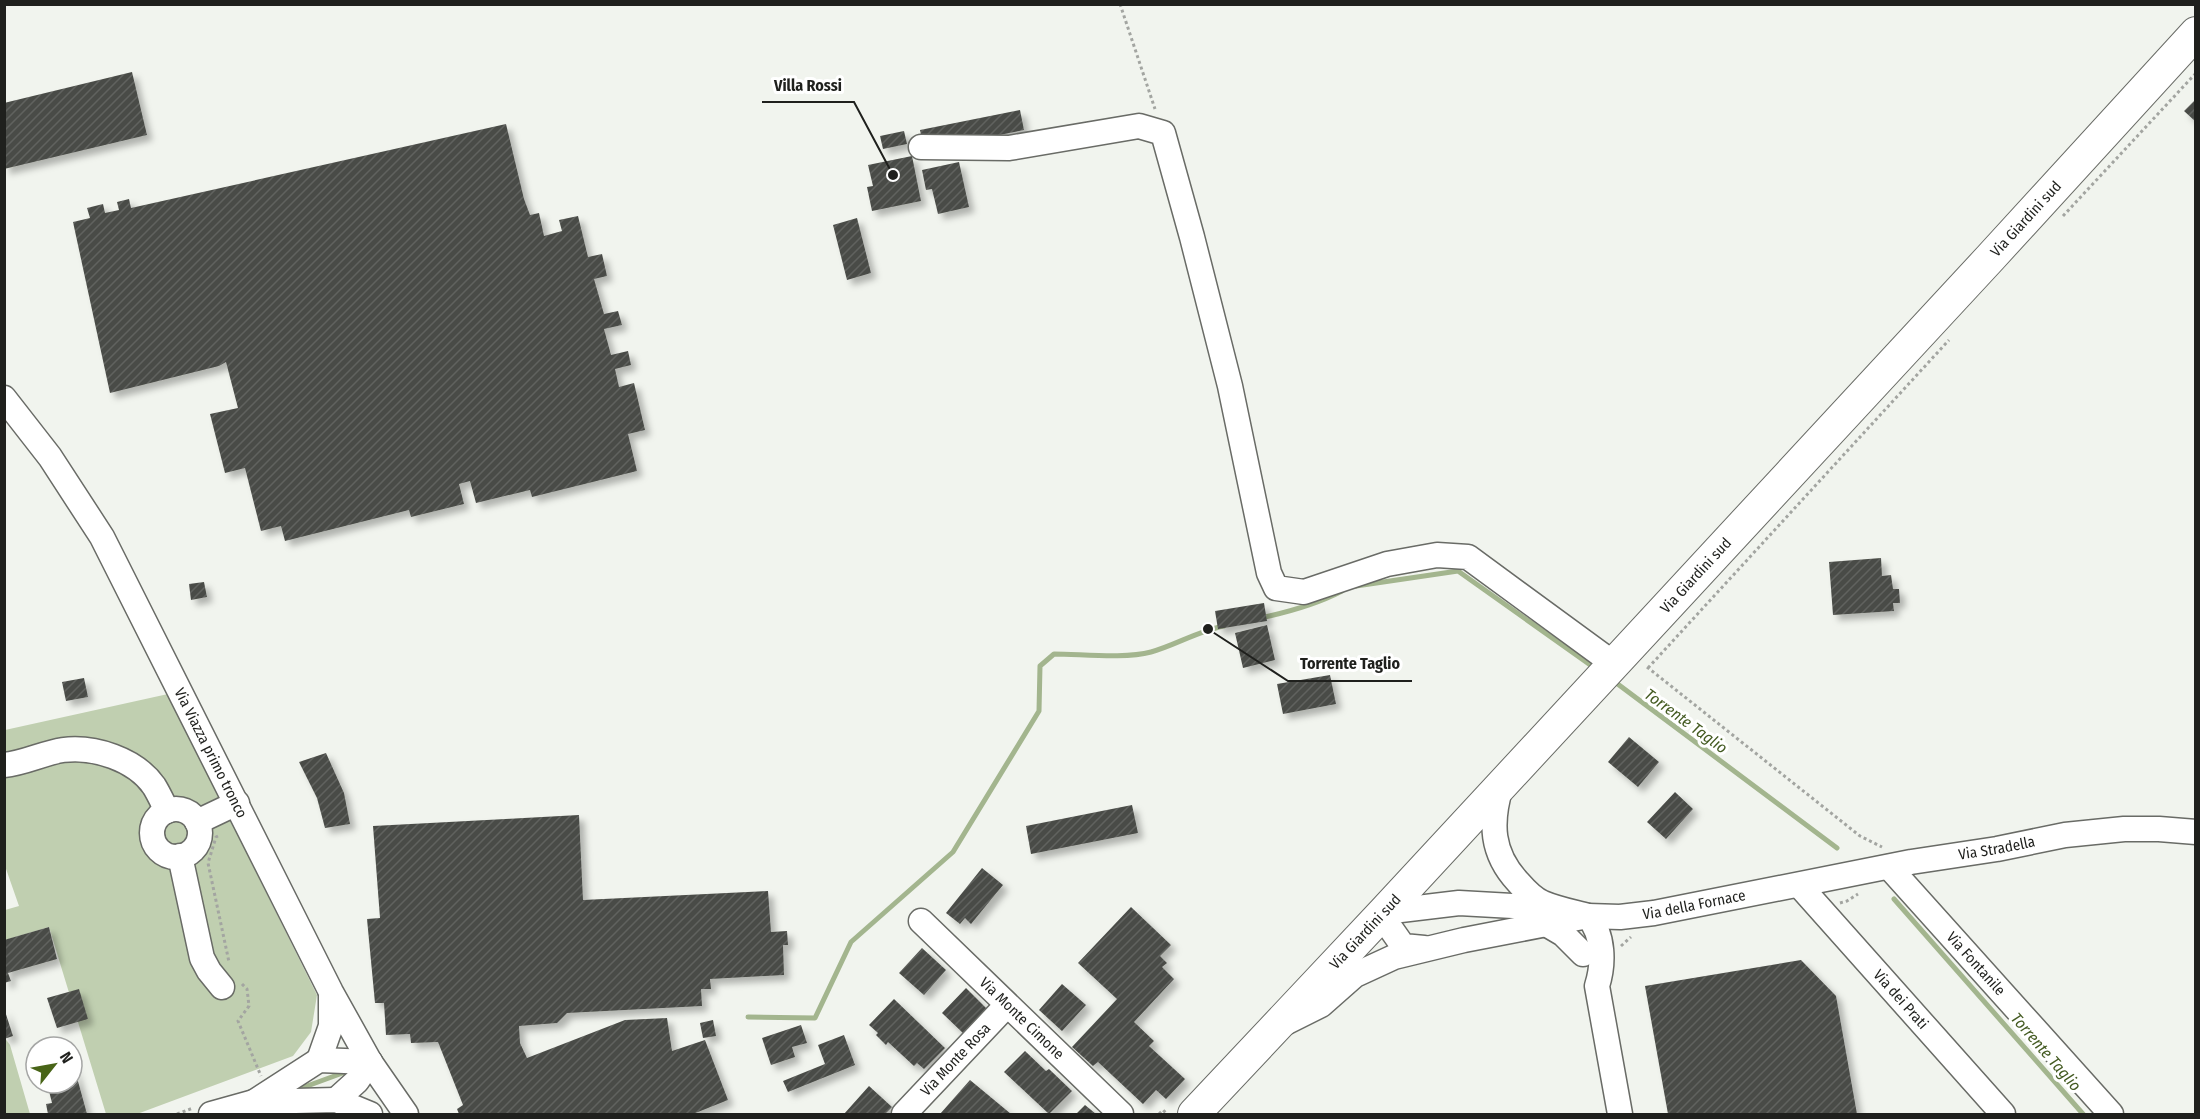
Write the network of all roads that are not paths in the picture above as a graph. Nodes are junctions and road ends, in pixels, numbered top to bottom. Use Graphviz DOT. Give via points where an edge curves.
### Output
graph roads {
  1 [pos="2196,33"];
  2 [pos="921,147"];
  3 [pos="4,398"];
  4 [pos="1608,670"];
  5 [pos="4,765"];
  6 [pos="1501,786"];
  7 [pos="230,806"];
  8 [pos="167,811"];
  9 [pos="197,822"];
  10 [pos="2196,832"];
  11 [pos="180,856"];
  12 [pos="1898,867"];
  13 [pos="1799,885"];
  14 [pos="1565,909"];
  15 [pos="1384,912"];
  16 [pos="1588,916"];
  17 [pos="921,921"];
  18 [pos="1546,924"];
  19 [pos="1640,924"];
  20 [pos="1424,948"];
  21 [pos="1592,957"];
  22 [pos="231,984"];
  23 [pos="332,992"];
  24 [pos="1007,1005"];
  25 [pos="1277,1027"];
  26 [pos="319,1060"];
  27 [pos="370,1062"];
  28 [pos="258,1091"];
  29 [pos="336,1100"];
  30 [pos="1206,1108"];
  31 [pos="211,1114"];
  32 [pos="370,1114"];
  33 [pos="406,1114"];
  34 [pos="904,1114"];
  35 [pos="1121,1114"];
  36 [pos="1620,1114"];
  37 [pos="2003,1114"];
  38 [pos="2111,1114"];
  1 -- 4 [label="main road, Via Giardini sud"];
  2 -- 4 [label="street" via="1009,148 1139,126 1163,133 1223,357 1269,573 1276,588 1304,592 1388,564 1437,555 1468,557"];
  3 -- 7 [label="street, Via Viazza primo tronco" via="50,457 102,537"];
  4 -- 6 [label="main road, Via Giardini sud"];
  5 -- 8 [label="street" via="62,750 114,757 147,778"];
  6 -- 14 [label="street" via="1495,806 1495,838 1506,868 1526,891 1542,902"];
  6 -- 15 [label="main road, Via Giardini sud"];
  7 -- 9 [label="street"];
  7 -- 23 [label="street, Via Viazza primo tronco"];
  8 -- 9 [label="street" via="187,812"];
  8 -- 11 [label="street" via="156,819 153,839 160,851"];
  9 -- 11 [label="street" via="197,843"];
  10 -- 12 [label="street, Via Stradella" via="2159,828 2093,831"];
  11 -- 22 [label="street" via="202,958 209,971"];
  12 -- 13 [label="street, Via Stradella"];
  12 -- 38 [label="street, Via Fontanile"];
  13 -- 19 [label="street, Via della Fornace"];
  13 -- 37 [label="street, Via dei Prati"];
  14 -- 15 [label="street" via="1459,903"];
  14 -- 16 [label="street"];
  15 -- 20 [label="street" via="1403,946"];
  15 -- 25 [label="main road, Via Giardini sud"];
  16 -- 18 [label="street"];
  16 -- 19 [label="street, Via della Fornace" via="1620,917"];
  16 -- 21 [label="street"];
  17 -- 24 [label="street, Via Monte Cimone"];
  18 -- 20 [label="street"];
  18 -- 21 [label="street"];
  19 -- 21 [label="street" via="1623,931"];
  20 -- 25 [label="street" via="1355,975 1321,1005"];
  21 -- 36 [label="street" via="1600,976 1597,987"];
  23 -- 26 [label="street" via="331,1026"];
  23 -- 27 [label="street, Via Viazza primo tronco"];
  24 -- 34 [label="street, Via Monte Rosa"];
  24 -- 35 [label="street, Via Monte Cimone"];
  25 -- 30 [label="main road, Via Giardini sud"];
  26 -- 27 [label="street"];
  26 -- 28 [label="street"];
  27 -- 29 [label="street"];
  27 -- 33 [label="street, Via Viazza primo tronco"];
  28 -- 29 [label="street"];
  28 -- 31 [label="street"];
  29 -- 32 [label="street"];
}
